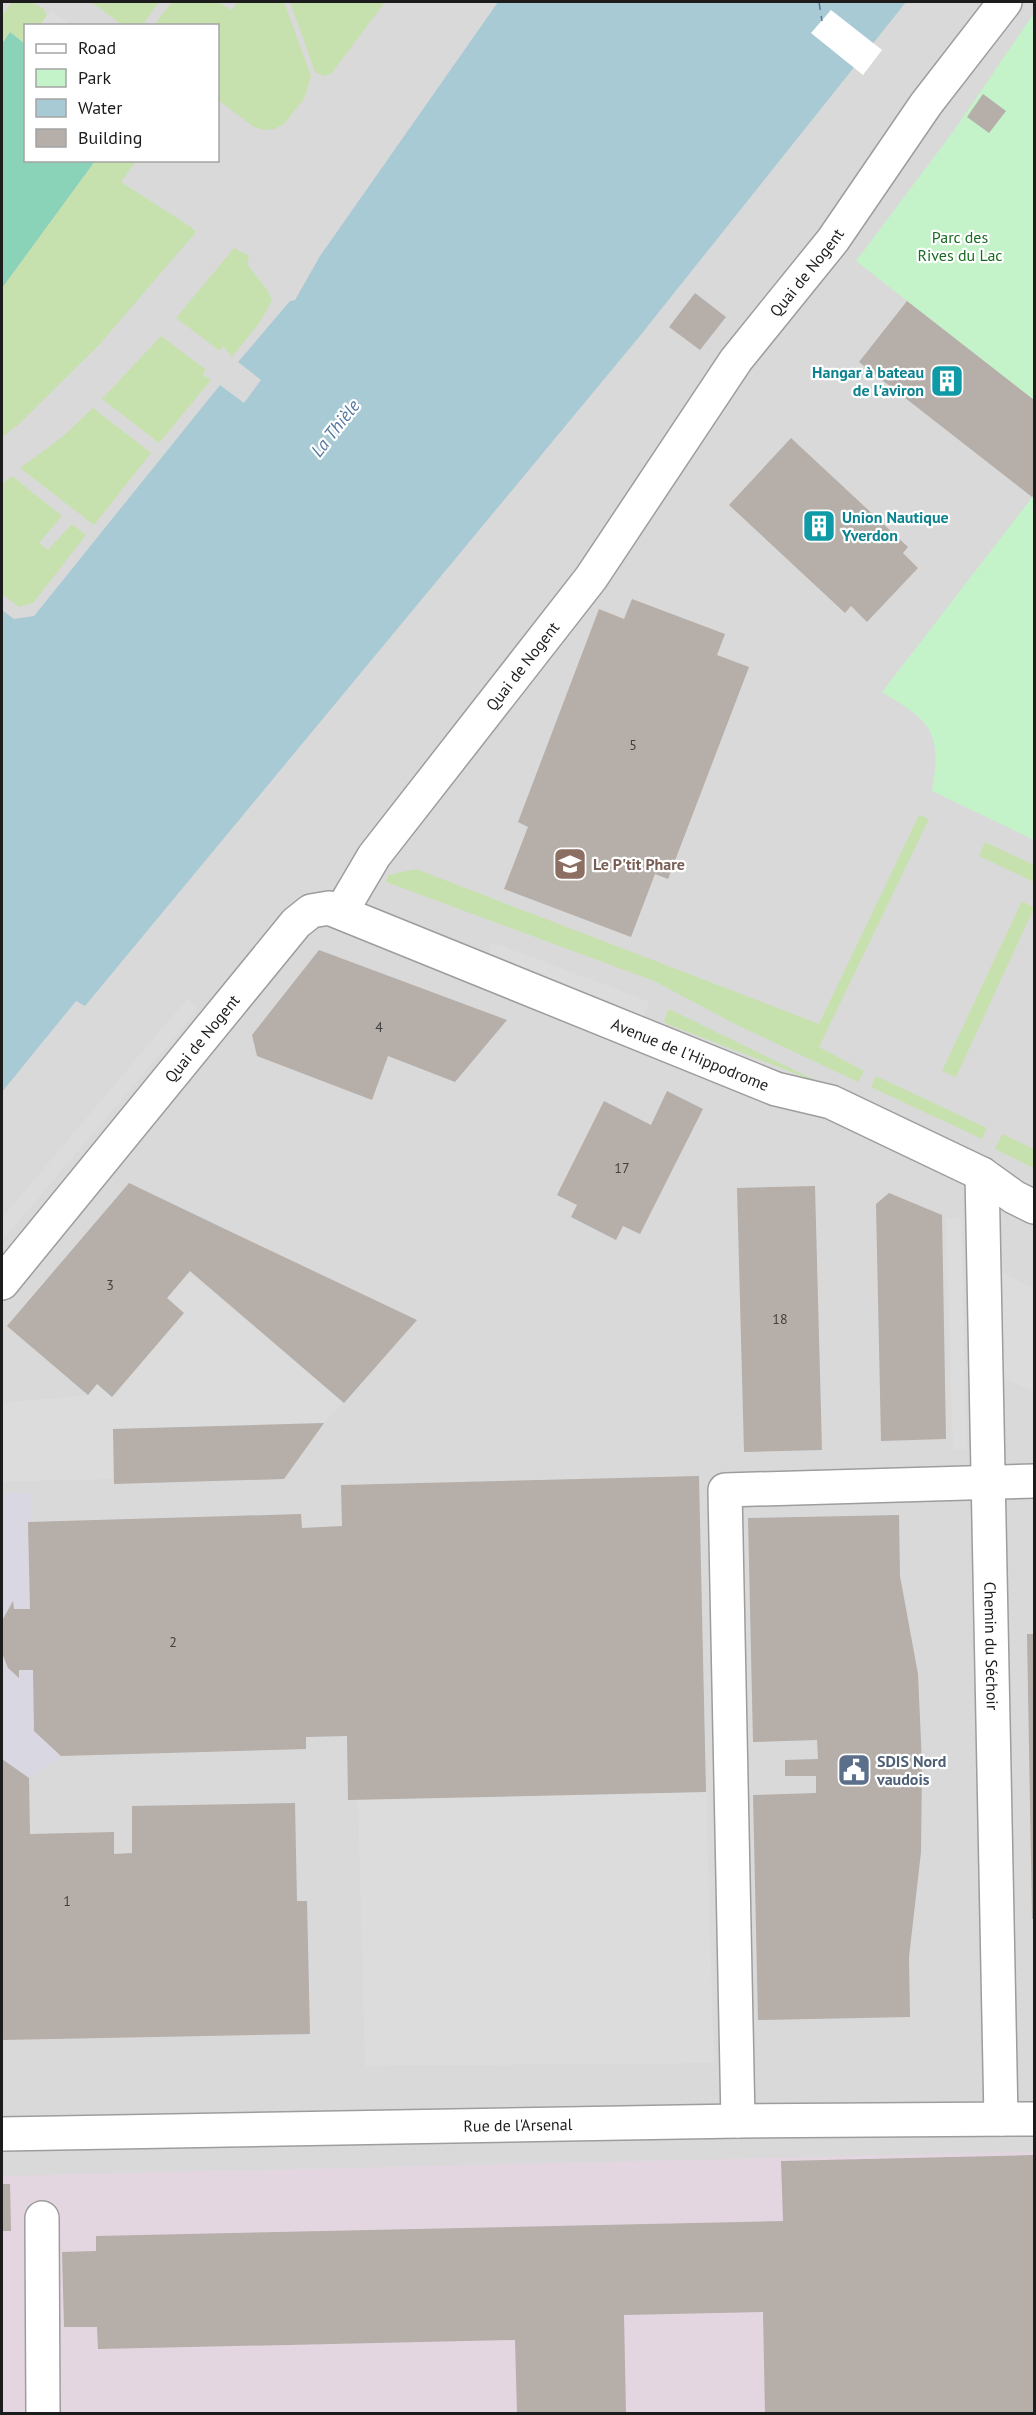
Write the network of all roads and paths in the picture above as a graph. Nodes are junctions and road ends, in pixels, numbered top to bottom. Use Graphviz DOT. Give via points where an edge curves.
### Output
graph roads {
  1 [pos="1005,2"];
  2 [pos="341,912"];
  3 [pos="982,1174"];
  4 [pos="1035,1207"];
  5 [pos="2,1283"];
  6 [pos="1035,1481"];
  7 [pos="988,1483"];
  8 [pos="1035,2118"];
  9 [pos="1000,2119"];
  10 [pos="738,2121"];
  11 [pos="2,2134"];
  12 [pos="42,2218"];
  13 [pos="43,2414"];
  1 -- 2 [label="street, Quai de Nogent" via="926,105 832,240 736,360 591,578 374,856"];
  2 -- 3 [label="street, Avenue de l'Hippodrome" via="776,1089 831,1102"];
  2 -- 5 [label="street, Quai de Nogent" via="329,908 311,911 296,923"];
  3 -- 4 [label="street, Avenue de l'Hippodrome"];
  3 -- 7 [label="street, Chemin du Séchoir"];
  6 -- 7 [label="street"];
  7 -- 9 [label="street, Chemin du Séchoir"];
  7 -- 10 [label="street" via="725,1490"];
  8 -- 9 [label="street, Rue de l'Arsenal"];
  9 -- 10 [label="street, Rue de l'Arsenal"];
  10 -- 11 [label="street, Rue de l'Arsenal"];
  12 -- 13 [label="street"];
}
